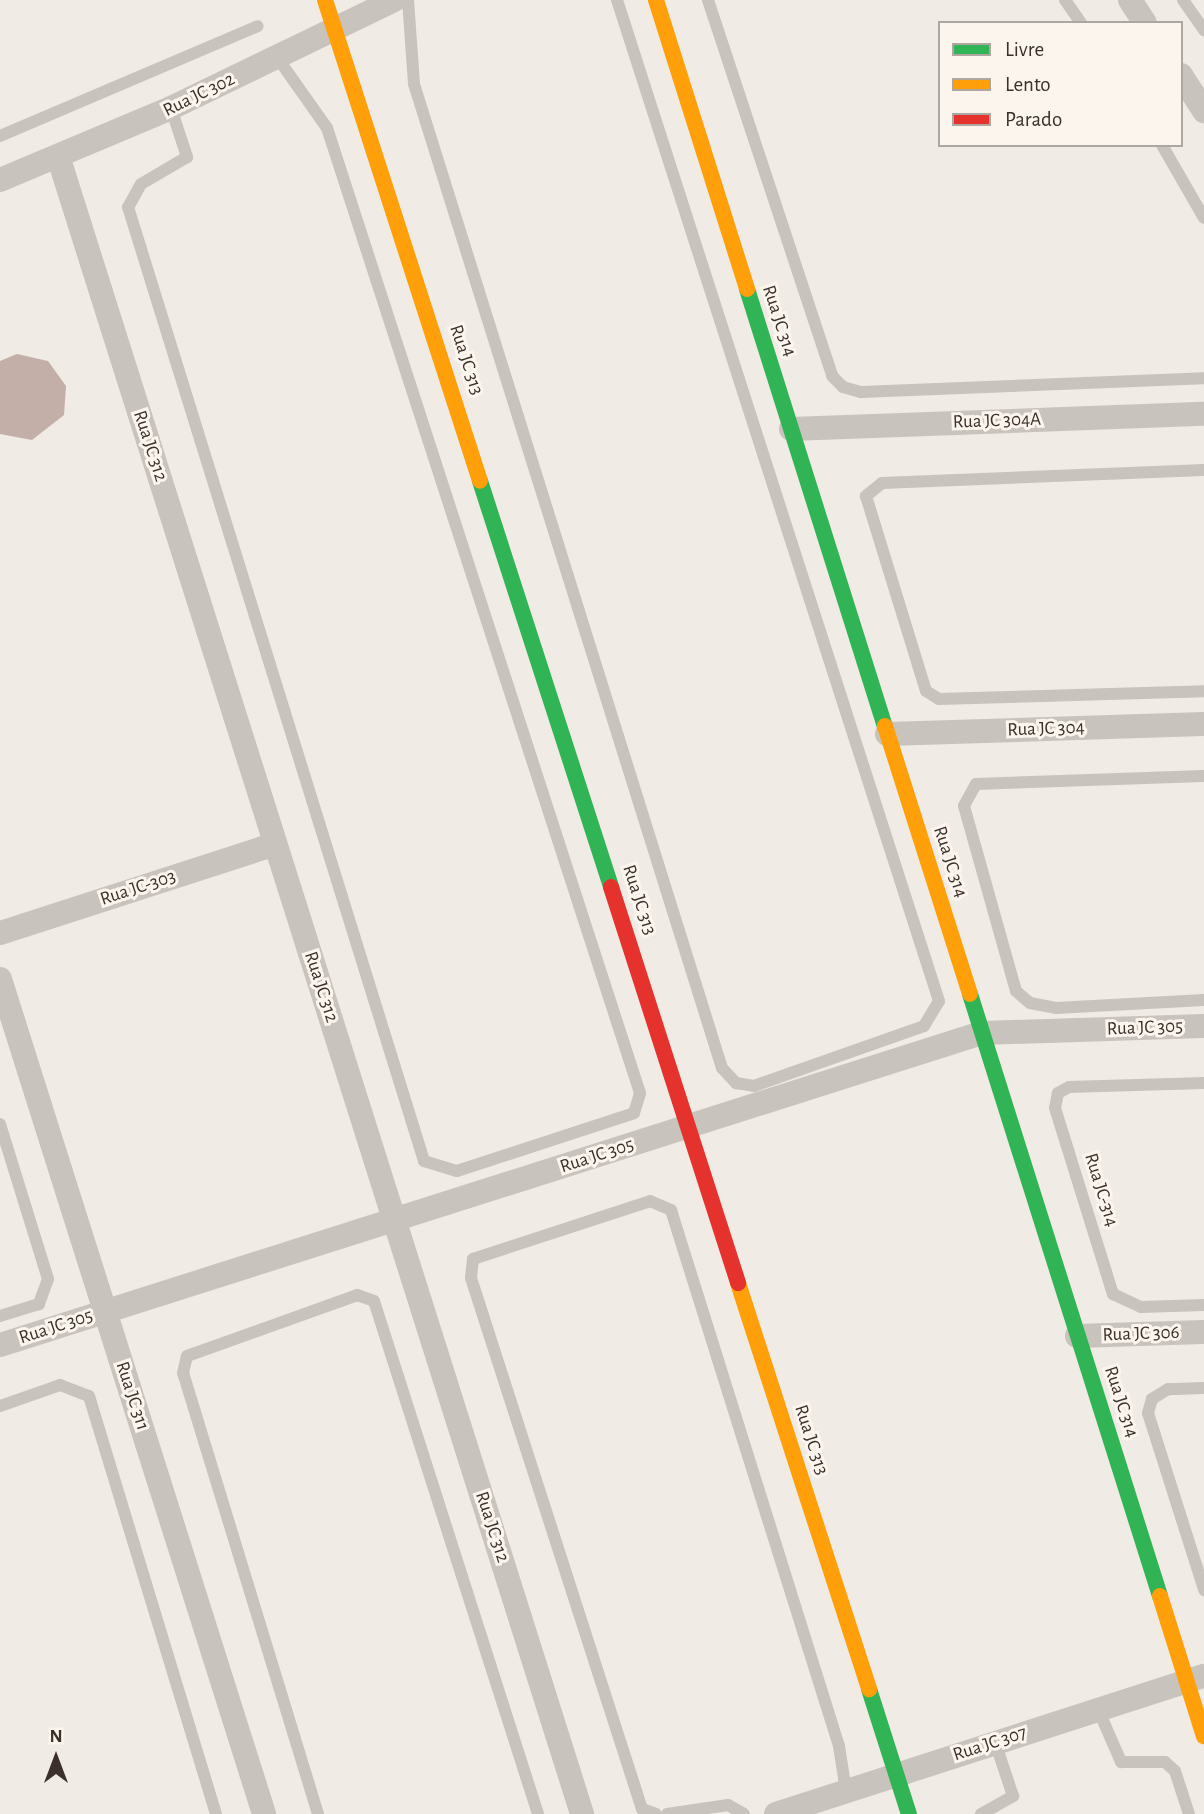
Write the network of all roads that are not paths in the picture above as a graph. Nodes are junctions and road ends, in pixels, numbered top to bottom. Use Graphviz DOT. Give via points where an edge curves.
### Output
graph roads {
  1 [pos="325,0"];
  2 [pos="394,0"];
  3 [pos="408,0"];
  4 [pos="617,0"];
  5 [pos="656,0"];
  6 [pos="708,0"];
  7 [pos="1065,0"];
  8 [pos="1130,0"];
  9 [pos="1183,0"];
  10 [pos="1080,21"];
  11 [pos="1144,21"];
  12 [pos="258,26"];
  13 [pos="339,29"];
  14 [pos="1204,30"];
  15 [pos="277,57"];
  16 [pos="1183,78"];
  17 [pos="171,108"];
  18 [pos="1204,111"];
  19 [pos="0,136"];
  20 [pos="1163,147"];
  21 [pos="59,159"];
  22 [pos="0,180"];
  23 [pos="1204,218"];
  24 [pos="1204,378"];
  25 [pos="1204,414"];
  26 [pos="791,429"];
  27 [pos="1204,470"];
  28 [pos="1204,691"];
  29 [pos="1204,724"];
  30 [pos="887,734"];
  31 [pos="1204,776"];
  32 [pos="275,844"];
  33 [pos="0,933"];
  34 [pos="0,979"];
  35 [pos="1204,1000"];
  36 [pos="1204,1026"];
  37 [pos="982,1033"];
  38 [pos="1204,1083"];
  39 [pos="0,1124"];
  40 [pos="690,1126"];
  41 [pos="394,1220"];
  42 [pos="1204,1305"];
  43 [pos="106,1312"];
  44 [pos="0,1316"];
  45 [pos="1204,1332"];
  46 [pos="1077,1336"];
  47 [pos="0,1345"];
  48 [pos="1204,1388"];
  49 [pos="0,1406"];
  50 [pos="1204,1590"];
  51 [pos="1195,1678"];
  52 [pos="1098,1709"];
  53 [pos="1204,1736"];
  54 [pos="995,1742"];
  55 [pos="896,1775"];
  56 [pos="846,1791"];
  57 [pos="216,1814"];
  58 [pos="264,1814"];
  59 [pos="318,1814"];
  60 [pos="538,1814"];
  61 [pos="582,1814"];
  62 [pos="656,1814"];
  63 [pos="667,1814"];
  64 [pos="744,1814"];
  65 [pos="776,1814"];
  66 [pos="909,1814"];
  67 [pos="981,1814"];
  68 [pos="1189,1814"];
  1 -- 13 [label="street, Rua JC 313"];
  2 -- 13 [label="street, Rua JC 302"];
  3 -- 4 [label="lane" via="414,84 722,1068 736,1083 754,1086 924,1026 940,1001"];
  5 -- 26 [label="street, Rua JC 314"];
  6 -- 24 [label="lane" via="832,376 843,387 861,392"];
  7 -- 10 [label="lane"];
  8 -- 11 [label="street"];
  9 -- 14 [label="lane"];
  12 -- 19 [label="lane"];
  13 -- 15 [label="street, Rua JC 302"];
  13 -- 40 [label="street, Rua JC 313"];
  15 -- 17 [label="street, Rua JC 302"];
  15 -- 17 [label="lane" via="327,128 639,1093 634,1113 457,1171 424,1161 128,207 141,184 187,157"];
  16 -- 18 [label="street"];
  17 -- 21 [label="street, Rua JC 302"];
  20 -- 23 [label="lane"];
  21 -- 22 [label="street, Rua JC 302"];
  21 -- 32 [label="street, Rua JC 312"];
  25 -- 26 [label="street, Rua JC 304A"];
  26 -- 30 [label="street, Rua JC 314"];
  27 -- 28 [label="lane" via="882,483 866,496 926,691 939,699"];
  29 -- 30 [label="street, Rua JC 304"];
  30 -- 37 [label="street, Rua JC 314"];
  31 -- 35 [label="lane" via="976,784 964,807 1016,991 1030,1003 1056,1007"];
  32 -- 33 [label="street, Rua JC-303"];
  32 -- 41 [label="street, Rua JC 312"];
  34 -- 43 [label="street, Rua JC 311"];
  36 -- 37 [label="street, Rua JC 305"];
  37 -- 40 [label="street, Rua JC 305"];
  37 -- 46 [label="street, Rua JC 314"];
  38 -- 42 [label="lane, Rua JC-314" via="1069,1087 1058,1093 1055,1108 1113,1294 1126,1304"];
  39 -- 44 [label="lane" via="48,1279 39,1304"];
  40 -- 41 [label="street, Rua JC 305"];
  40 -- 55 [label="street, Rua JC 313"];
  41 -- 43 [label="street, Rua JC 305"];
  41 -- 61 [label="street, Rua JC 312"];
  43 -- 47 [label="street, Rua JC 305"];
  43 -- 58 [label="street, Rua JC 311"];
  45 -- 46 [label="street, Rua JC 306"];
  46 -- 51 [label="street, Rua JC 314"];
  48 -- 50 [label="lane" via="1168,1389 1152,1399 1149,1413"];
  49 -- 57 [label="lane" via="60,1385 89,1396"];
  51 -- 52 [label="street, Rua JC 307"];
  51 -- 53 [label="street, Rua JC 314"];
  52 -- 54 [label="street, Rua JC 307"];
  52 -- 68 [label="lane" via="1121,1762 1165,1762 1175,1771"];
  54 -- 55 [label="street, Rua JC 307"];
  54 -- 67 [label="lane" via="1013,1796"];
  55 -- 56 [label="street, Rua JC 307"];
  55 -- 66 [label="street, Rua JC 313"];
  56 -- 62 [label="lane" via="839,1746 671,1210 650,1201 473,1259 471,1278 642,1809"];
  56 -- 65 [label="street, Rua JC 307"];
  59 -- 60 [label="lane" via="183,1373 187,1356 357,1295 374,1301"];
  63 -- 64 [label="lane" via="728,1805"];
}
